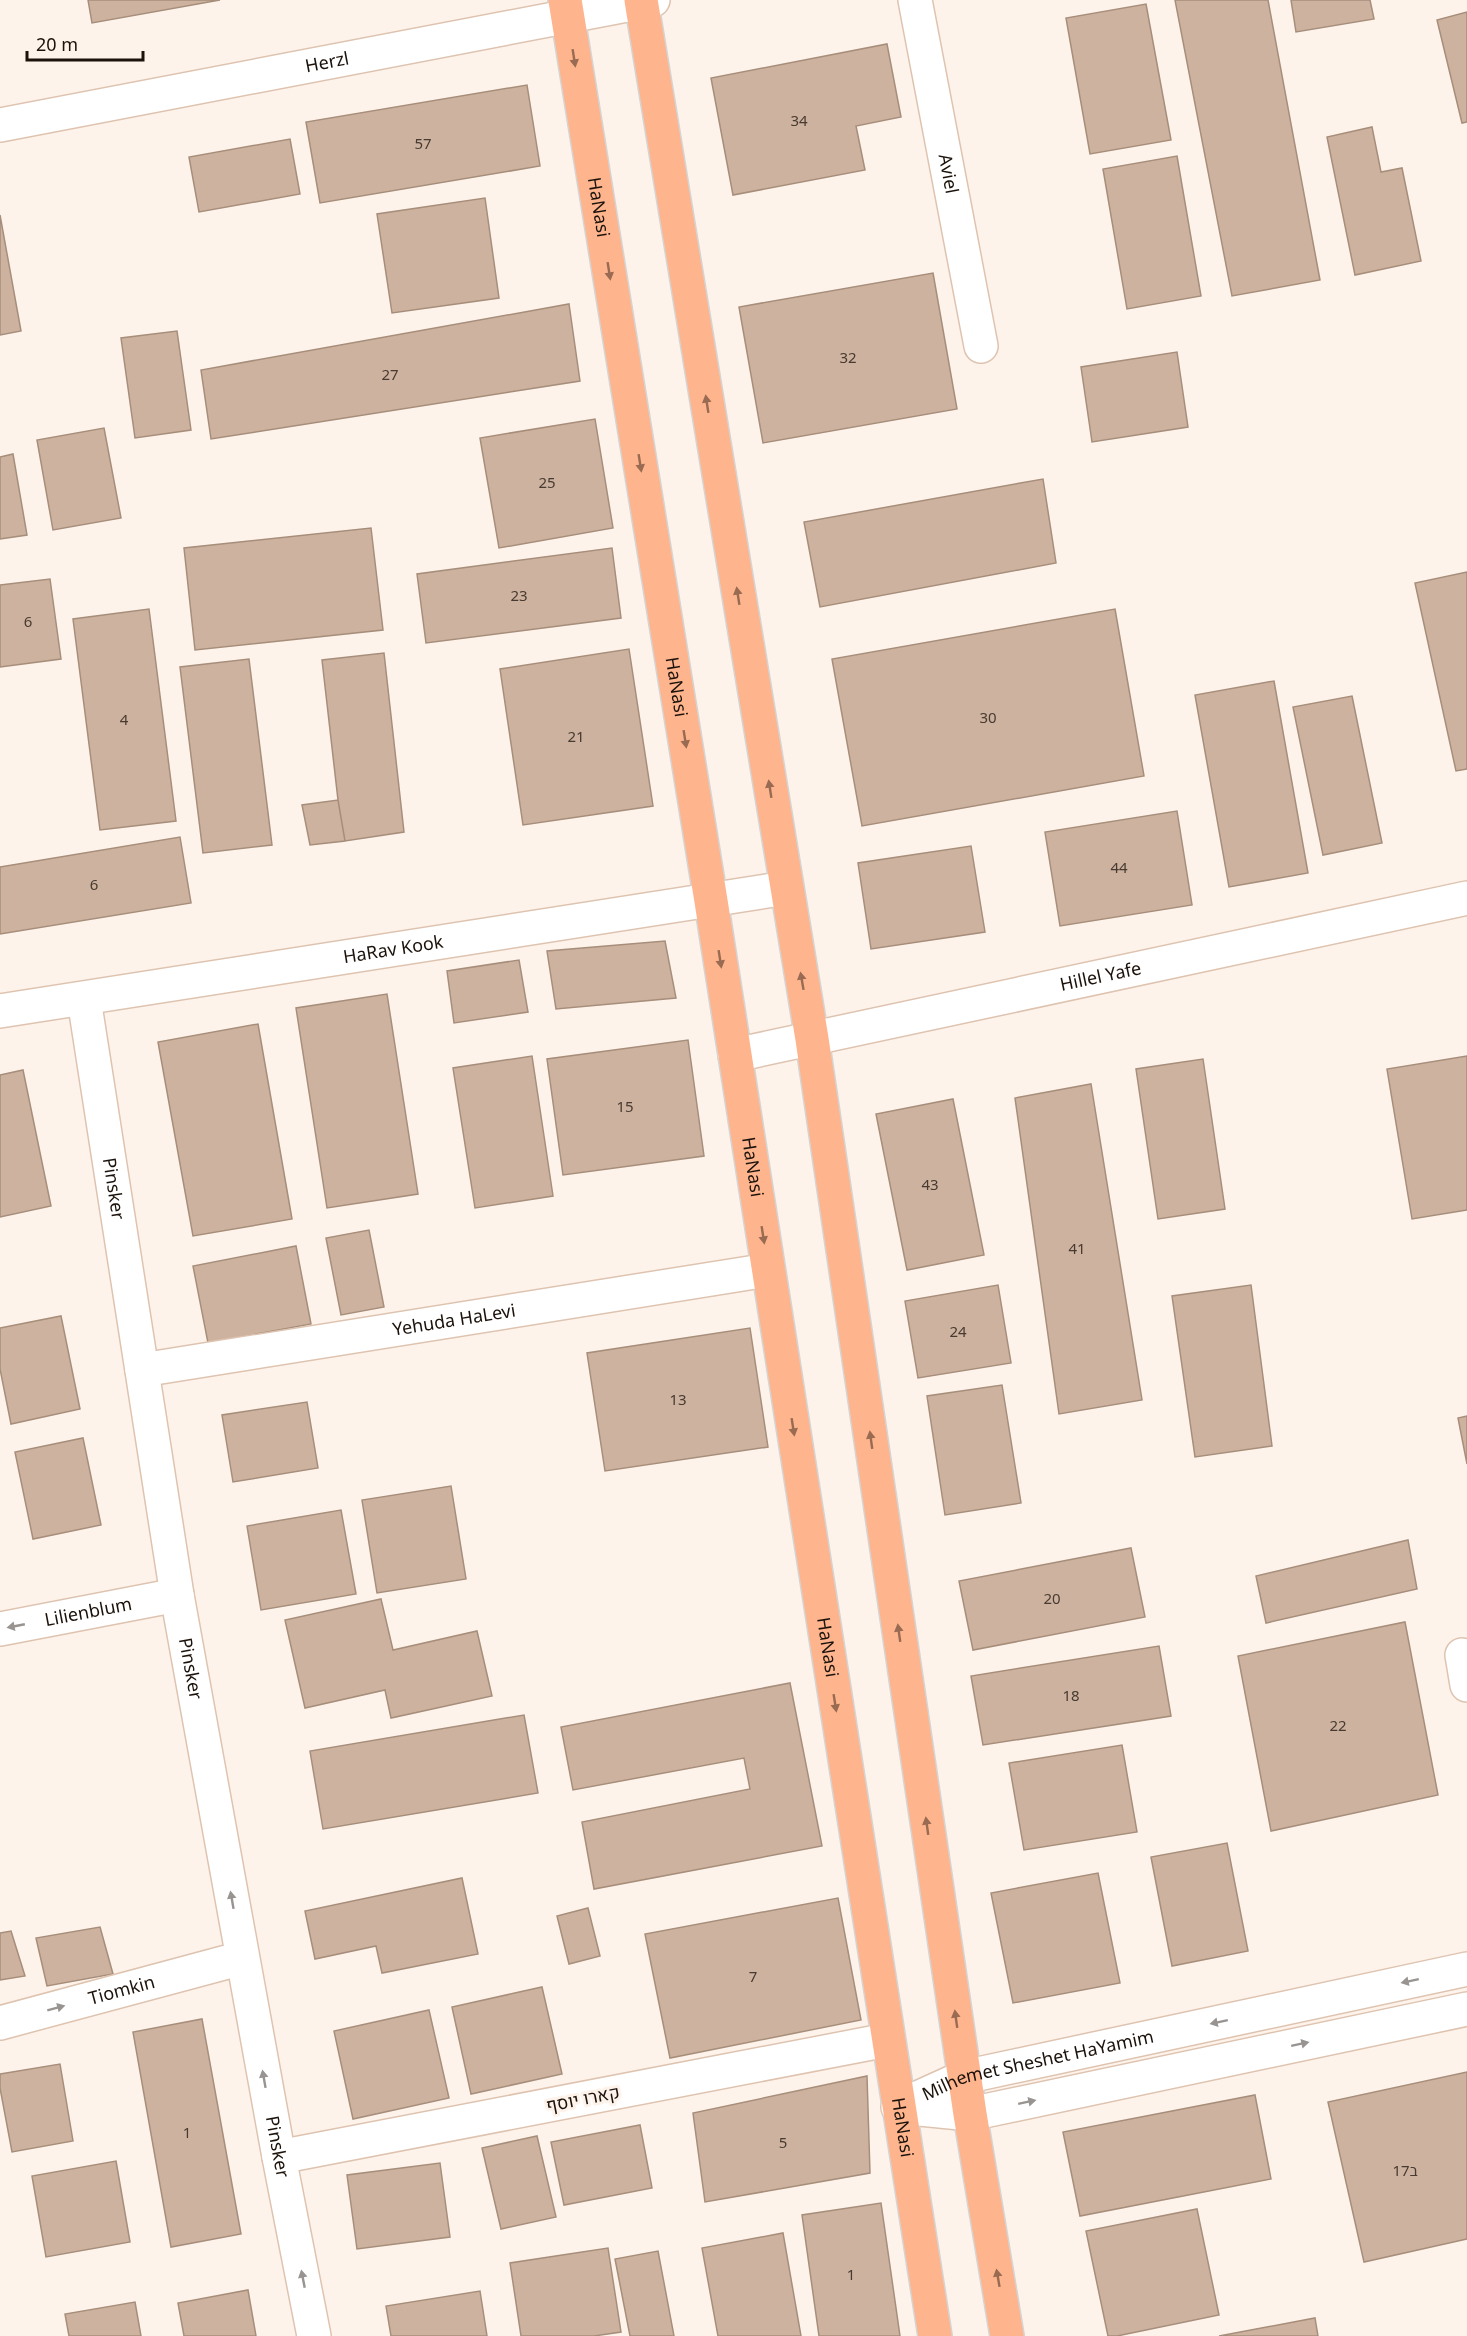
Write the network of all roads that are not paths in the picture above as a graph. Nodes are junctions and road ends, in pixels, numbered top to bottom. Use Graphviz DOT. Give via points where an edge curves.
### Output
graph roads {
  1 [pos="915,0"];
  2 [pos="646,1"];
  3 [pos="566,8"];
  4 [pos="0,125"];
  5 [pos="981,346"];
  6 [pos="786,888"];
  7 [pos="1467,898"];
  8 [pos="711,901"];
  9 [pos="84,999"];
  10 [pos="0,1011"];
  11 [pos="812,1039"];
  12 [pos="735,1055"];
  13 [pos="768,1270"];
  14 [pos="142,1370"];
  15 [pos="177,1595"];
  16 [pos="0,1629"];
  17 [pos="242,1958"];
  18 [pos="1467,1969"];
  19 [pos="1467,2009"];
  20 [pos="0,2023"];
  21 [pos="887,2040"];
  22 [pos="964,2077"];
  23 [pos="898,2107"];
  24 [pos="970,2114"];
  25 [pos="279,2157"];
  26 [pos="314,2336"];
  27 [pos="935,2336"];
  28 [pos="1007,2336"];
  1 -- 5 [label="street, Aviel"];
  2 -- 3 [label="street, Herzl"];
  6 -- 2 [label="main road, one-way"];
  3 -- 4 [label="street, Herzl"];
  3 -- 8 [label="main road, HaNasi, one-way"];
  6 -- 8 [label="street, HaRav Kook"];
  11 -- 6 [label="main road, one-way"];
  7 -- 11 [label="street, Hillel Yafe"];
  8 -- 9 [label="street, HaRav Kook"];
  8 -- 12 [label="main road, HaNasi, one-way"];
  9 -- 10 [label="street, HaRav Kook"];
  9 -- 14 [label="street, Pinsker"];
  11 -- 12 [label="street, Hillel Yafe"];
  22 -- 11 [label="main road, one-way"];
  12 -- 13 [label="main road, HaNasi, one-way"];
  13 -- 14 [label="street, Yehuda HaLevi"];
  13 -- 21 [label="main road, HaNasi, one-way"];
  14 -- 15 [label="street, Pinsker"];
  15 -- 16 [label="street, Lilienblum, one-way"];
  17 -- 15 [label="street, Pinsker, one-way"];
  20 -- 17 [label="street, Tiomkin, one-way"];
  25 -- 17 [label="street, Pinsker, one-way"];
  18 -- 22 [label="street, Milhemet Sheshet HaYamim, one-way"];
  24 -- 19 [label="street, Milhemet Sheshet HaYamim, one-way"];
  21 -- 23 [label="main road, HaNasi"];
  21 -- 25 [label="street, קארו יוסף"];
  22 -- 23 [label="street, Milhemet Sheshet HaYamim"];
  22 -- 24 [label="main road"];
  23 -- 24 [label="street, Milhemet Sheshet HaYamim"];
  23 -- 27 [label="main road, HaNasi"];
  28 -- 24 [label="main road, one-way"];
  26 -- 25 [label="street, Pinsker, one-way"];
}
